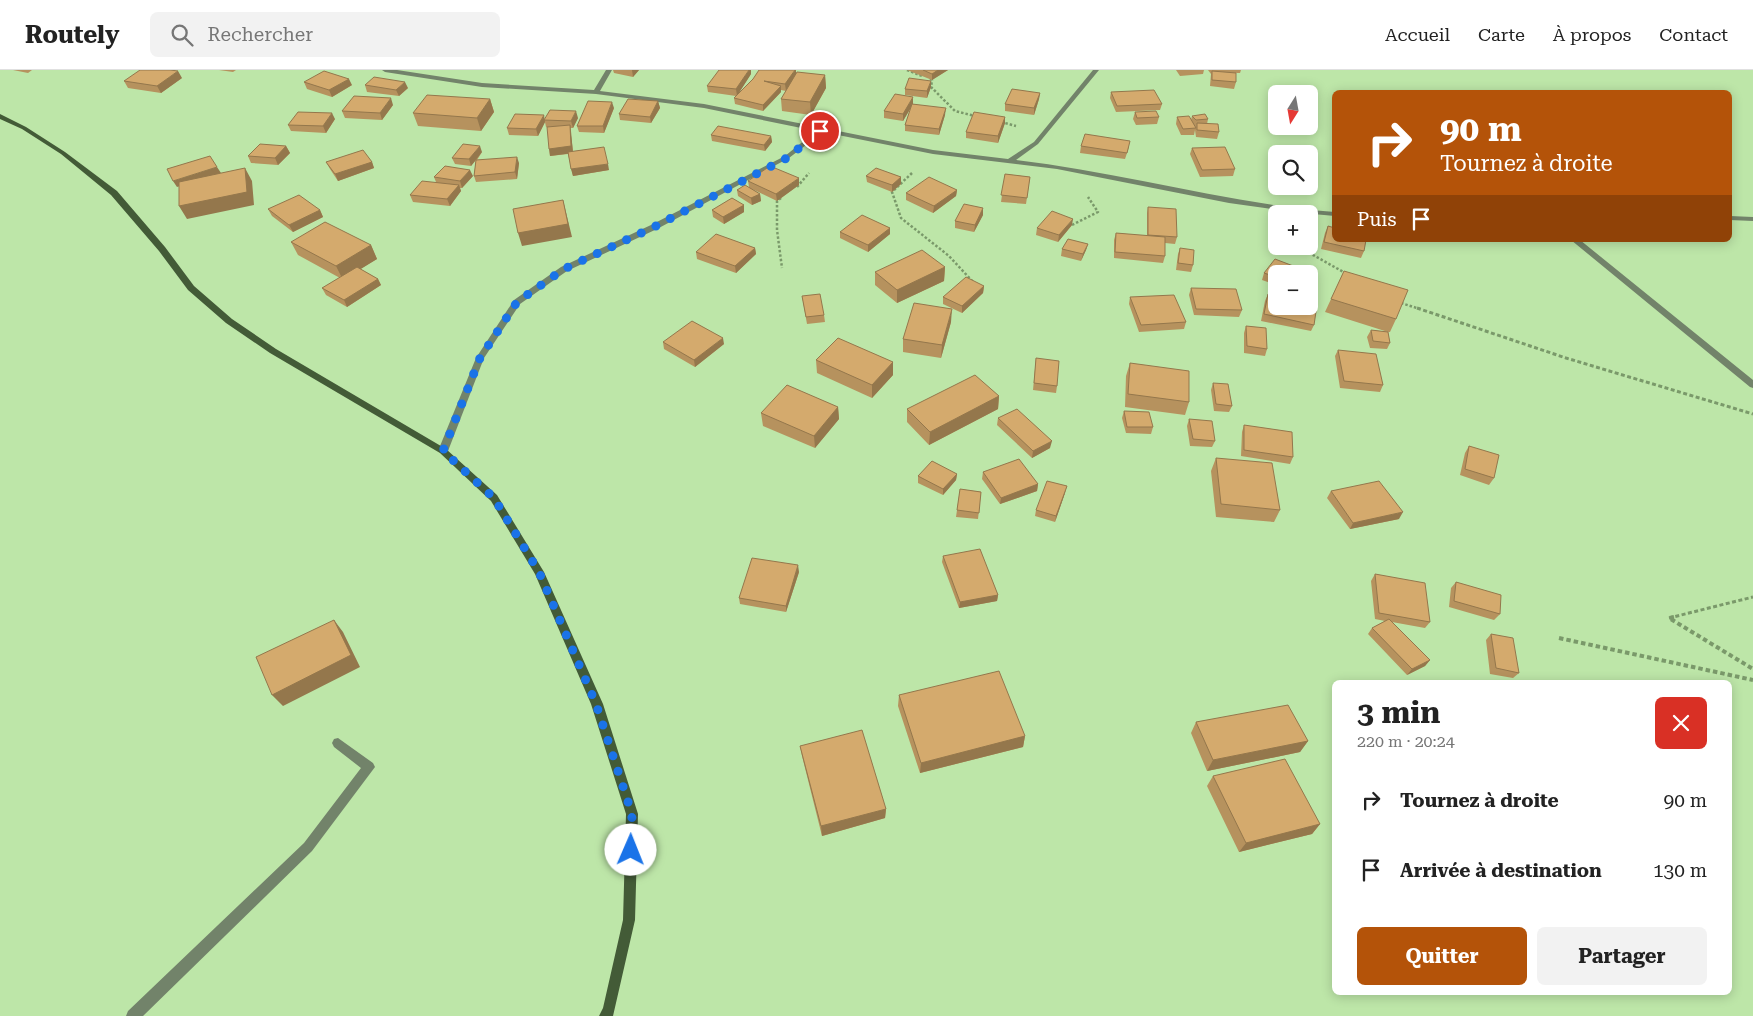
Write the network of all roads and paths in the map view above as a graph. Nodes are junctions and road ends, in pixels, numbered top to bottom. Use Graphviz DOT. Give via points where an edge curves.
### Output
graph roads {
  1 [pos="385,70"];
  2 [pos="610,70"];
  3 [pos="1096,70"];
  4 [pos="596,92"];
  5 [pos="0,116"];
  6 [pos="820,131"];
  7 [pos="933,152"];
  8 [pos="1010,161"];
  9 [pos="810,171"];
  10 [pos="792,190"];
  11 [pos="784,195"];
  12 [pos="1332,214"];
  13 [pos="1732,218"];
  14 [pos="1753,219"];
  15 [pos="1577,242"];
  16 [pos="1313,255"];
  17 [pos="782,268"];
  18 [pos="1353,277"];
  19 [pos="978,286"];
  20 [pos="1393,299"];
  21 [pos="1753,385"];
  22 [pos="1753,414"];
  23 [pos="443,451"];
  24 [pos="1753,597"];
  25 [pos="1559,638"];
  26 [pos="1753,669"];
  27 [pos="1753,680"];
  28 [pos="338,743"];
  29 [pos="133,1016"];
  30 [pos="606,1016"];
  1 -- 4 [label="street" via="482,85"];
  2 -- 4 [label="street"];
  3 -- 8 [label="street" via="1036,143"];
  4 -- 6 [label="street" via="704,106"];
  5 -- 23 [label="street" via="62,153 114,193 192,288 229,321 273,351"];
  6 -- 7 [label="street"];
  6 -- 23 [label="street" via="787,158 654,227 564,269 517,302 480,358"];
  7 -- 8 [label="street"];
  7 -- 19 [label="path" via="892,192 901,218 949,256"];
  8 -- 12 [label="street" via="1057,167 1228,201"];
  9 -- 10 [label="path"];
  11 -- 17 [label="path" via="777,201"];
  13 -- 14 [label="street"];
  15 -- 21 [label="street"];
  16 -- 18 [label="path"];
  20 -- 22 [label="path" via="1566,358"];
  23 -- 30 [label="street" via="494,498 539,572 596,704 632,814 629,920"];
  24 -- 26 [label="path" via="1669,618"];
  25 -- 27 [label="path"];
  28 -- 29 [label="street" via="369,767 308,847"];
}
